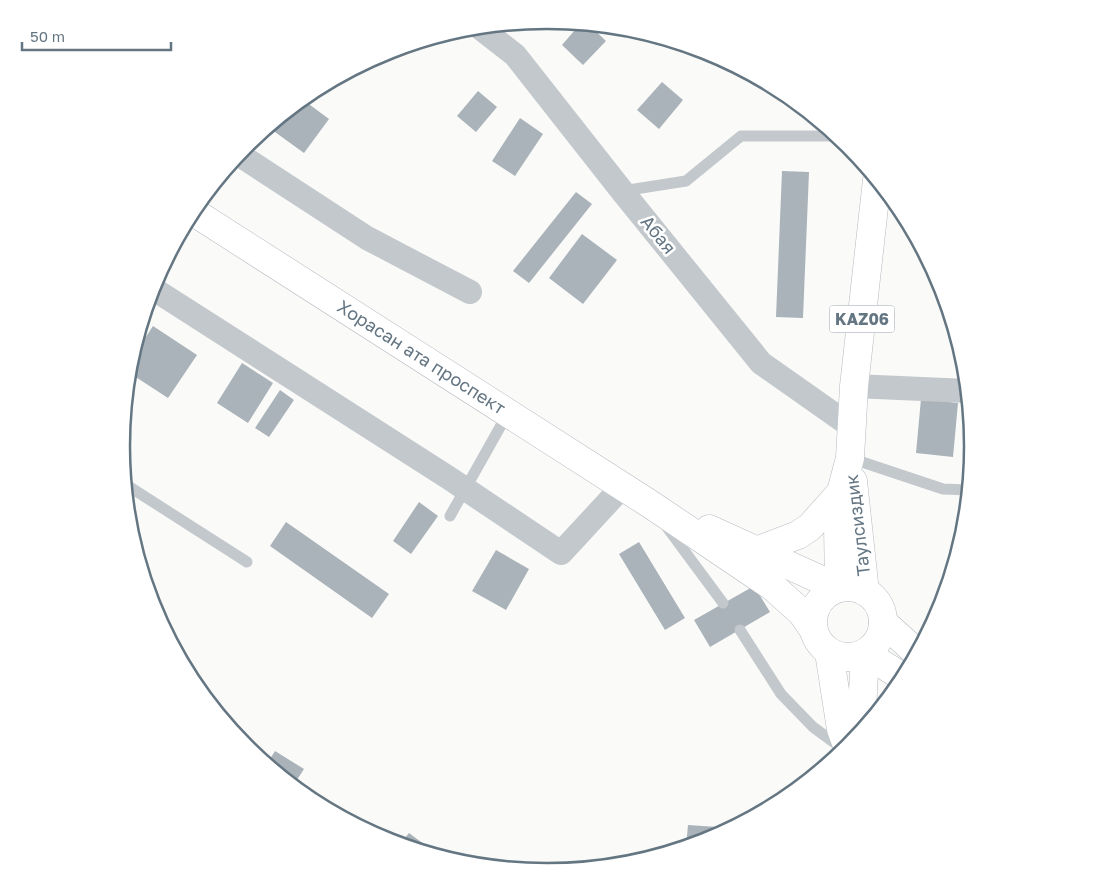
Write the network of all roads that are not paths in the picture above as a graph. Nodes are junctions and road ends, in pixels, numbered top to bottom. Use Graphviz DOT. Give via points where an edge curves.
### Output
graph roads {
  1 [pos="487,33"];
  2 [pos="826,136"];
  3 [pos="245,158"];
  4 [pos="876,189"];
  5 [pos="622,191"];
  6 [pos="199,216"];
  7 [pos="470,292"];
  8 [pos="159,293"];
  9 [pos="854,386"];
  10 [pos="961,390"];
  11 [pos="508,413"];
  12 [pos="852,427"];
  13 [pos="850,458"];
  14 [pos="622,486"];
  15 [pos="465,488"];
  16 [pos="132,489"];
  17 [pos="962,490"];
  18 [pos="841,492"];
  19 [pos="650,504"];
  20 [pos="450,516"];
  21 [pos="758,550"];
  22 [pos="247,562"];
  23 [pos="852,590"];
  24 [pos="723,603"];
  25 [pos="883,622"];
  26 [pos="813,629"];
  27 [pos="740,630"];
  28 [pos="912,648"];
  29 [pos="829,652"];
  30 [pos="865,653"];
  31 [pos="897,673"];
  32 [pos="858,724"];
  33 [pos="848,735"];
  34 [pos="845,738"];
  1 -- 5 [label="street, Абая" via="515,55"];
  2 -- 5 [label="lane" via="742,136 686,181"];
  3 -- 7 [label="street" via="367,238"];
  4 -- 9 [label="main road, Таулсиздик / KAZ06"];
  5 -- 12 [label="street, Абая" via="762,363"];
  6 -- 11 [label="main road, Хорасан ата проспект"];
  8 -- 15 [label="street"];
  9 -- 10 [label="street"];
  9 -- 12 [label="main road, Таулсиздик / KAZ06"];
  11 -- 14 [label="main road, Хорасан ата проспект"];
  11 -- 15 [label="lane"];
  12 -- 13 [label="main road, Таулсиздик / KAZ06"];
  13 -- 17 [label="lane" via="943,489"];
  13 -- 18 [label="main road, Таулсиздик / KAZ06"];
  13 -- 23 [label="main road, Таулсиздик / KAZ06" via="860,526"];
  14 -- 15 [label="street" via="561,553"];
  14 -- 19 [label="main road, Хорасан ата проспект"];
  15 -- 20 [label="lane"];
  16 -- 22 [label="lane"];
  18 -- 21 [label="main road" via="810,527"];
  18 -- 23 [label="main road, Таулсиздик / KAZ06" via="838,524"];
  19 -- 21 [label="main road, Хорасан ата проспект"];
  19 -- 24 [label="lane"];
  19 -- 26 [label="main road, Хорасан ата проспект" via="773,587"];
  21 -- 23 [label="main road, Хорасан ата проспект"];
  23 -- 25 [label="main road" via="878,605"];
  23 -- 26 [label="main road" via="824,596 812,620"];
  25 -- 28 [label="main road"];
  25 -- 30 [label="main road" via="878,641"];
  26 -- 29 [label="main road" via="816,638"];
  27 -- 34 [label="lane" via="781,694 813,728"];
  29 -- 30 [label="main road" via="847,658"];
  29 -- 33 [label="main road" via="841,729"];
  30 -- 31 [label="main road"];
  30 -- 32 [label="main road" via="862,711"];
}
